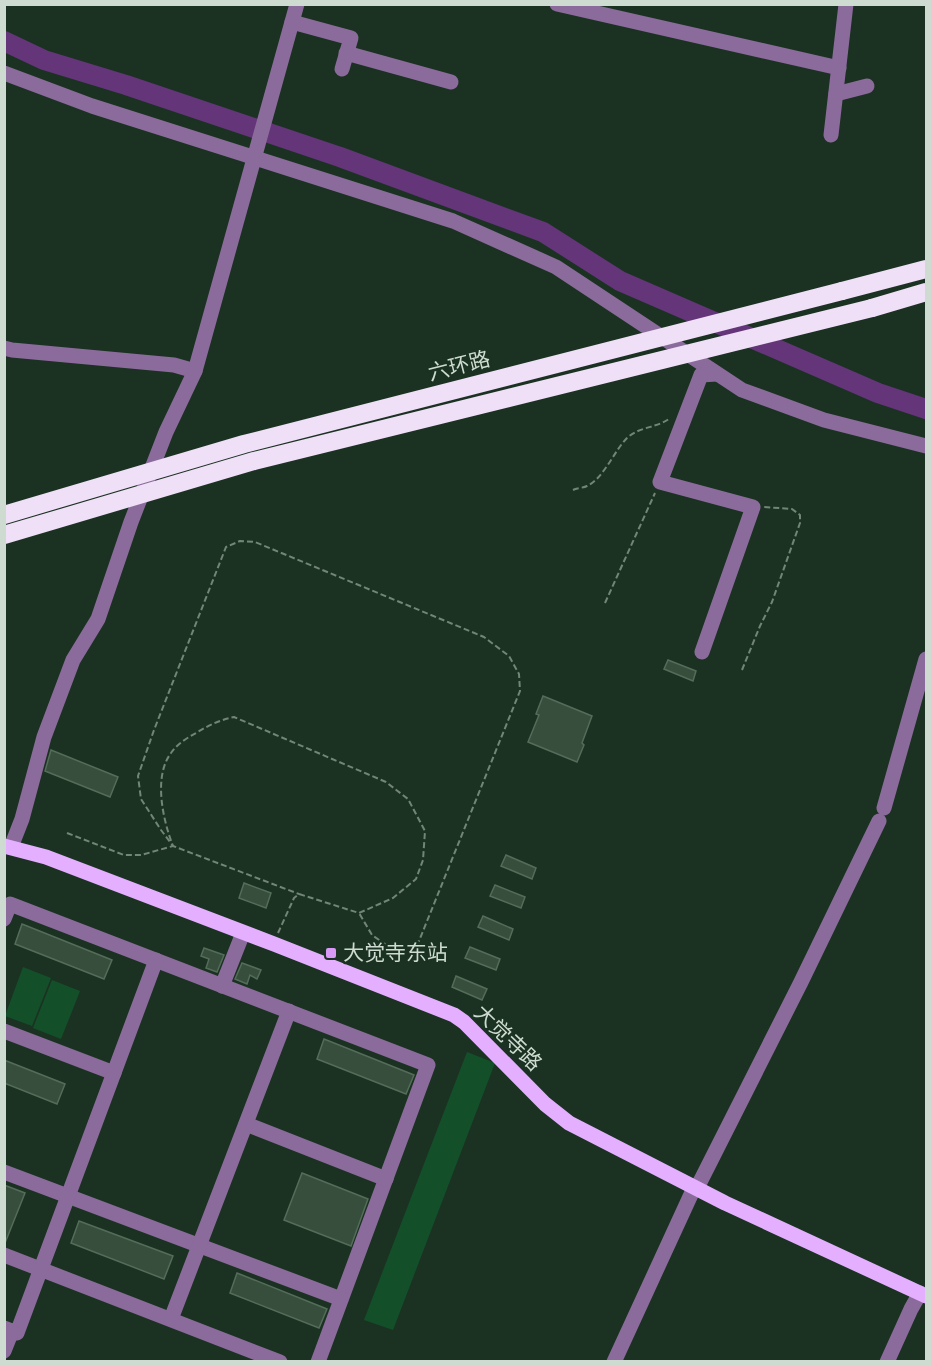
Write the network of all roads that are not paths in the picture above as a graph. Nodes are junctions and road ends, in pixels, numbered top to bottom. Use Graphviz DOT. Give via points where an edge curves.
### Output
graph roads {
  1 [pos="297,4"];
  2 [pos="557,4"];
  3 [pos="846,4"];
  4 [pos="292,22"];
  5 [pos="346,53"];
  6 [pos="839,68"];
  7 [pos="342,69"];
  8 [pos="4,73"];
  9 [pos="451,82"];
  10 [pos="867,86"];
  11 [pos="836,94"];
  12 [pos="831,135"];
  13 [pos="254,158"];
  14 [pos="927,268"];
  15 [pos="926,292"];
  16 [pos="4,348"];
  17 [pos="195,371"];
  18 [pos="717,374"];
  19 [pos="927,446"];
  20 [pos="4,515"];
  21 [pos="4,535"];
  22 [pos="702,652"];
  23 [pos="927,659"];
  24 [pos="8,847"];
  25 [pos="4,920"];
  26 [pos="243,933"];
  27 [pos="156,960"];
  28 [pos="222,986"];
  29 [pos="289,1011"];
  30 [pos="4,1031"];
  31 [pos="114,1073"];
  32 [pos="246,1124"];
  33 [pos="4,1172"];
  34 [pos="386,1179"];
  35 [pos="694,1188"];
  36 [pos="69,1196"];
  37 [pos="199,1245"];
  38 [pos="4,1255"];
  39 [pos="41,1269"];
  40 [pos="923,1294"];
  41 [pos="341,1299"];
  42 [pos="171,1319"];
  43 [pos="8,1330"];
  44 [pos="4,1351"];
  45 [pos="280,1362"];
  46 [pos="318,1362"];
  47 [pos="614,1362"];
  48 [pos="886,1362"];
  1 -- 4 [label="street"];
  2 -- 6 [label="street"];
  3 -- 6 [label="street"];
  4 -- 5 [label="street" via="351,38"];
  4 -- 13 [label="street"];
  5 -- 7 [label="street"];
  5 -- 9 [label="street"];
  6 -- 11 [label="street"];
  8 -- 13 [label="street"];
  10 -- 11 [label="street"];
  11 -- 12 [label="street"];
  13 -- 17 [label="street"];
  13 -- 18 [label="street" via="453,221 556,267"];
  14 -- 20 [label="highway, 六环路, bridge" via="244,444"];
  15 -- 21 [label="highway, 六环路, bridge" via="873,309 254,461"];
  16 -- 17 [label="street" via="174,365"];
  17 -- 24 [label="street" via="166,432 98,619 73,660 44,737 22,819"];
  18 -- 19 [label="street" via="742,390 824,420"];
  18 -- 22 [label="street" via="701,375 660,482 753,507"];
  23 -- 35 [label="street" via="881,814 801,982"];
  24 -- 26 [label="main road, 大觉寺路" via="46,857"];
  25 -- 27 [label="street" via="10,904"];
  26 -- 28 [label="street"];
  26 -- 35 [label="main road, 大觉寺路" via="454,1016 569,1123"];
  27 -- 28 [label="street"];
  27 -- 31 [label="street"];
  28 -- 29 [label="street"];
  29 -- 32 [label="street"];
  29 -- 34 [label="street" via="428,1065"];
  30 -- 31 [label="street"];
  31 -- 36 [label="street"];
  32 -- 34 [label="street"];
  32 -- 37 [label="street"];
  33 -- 36 [label="street"];
  34 -- 41 [label="street"];
  35 -- 40 [label="main road, 大觉寺路"];
  35 -- 47 [label="street"];
  36 -- 37 [label="street"];
  36 -- 39 [label="street"];
  37 -- 41 [label="street"];
  37 -- 42 [label="street"];
  38 -- 39 [label="street"];
  39 -- 42 [label="street"];
  39 -- 43 [label="street" via="17,1333"];
  40 -- 48 [label="street" via="911,1309"];
  41 -- 46 [label="street"];
  42 -- 45 [label="street"];
  43 -- 44 [label="street"];
}
